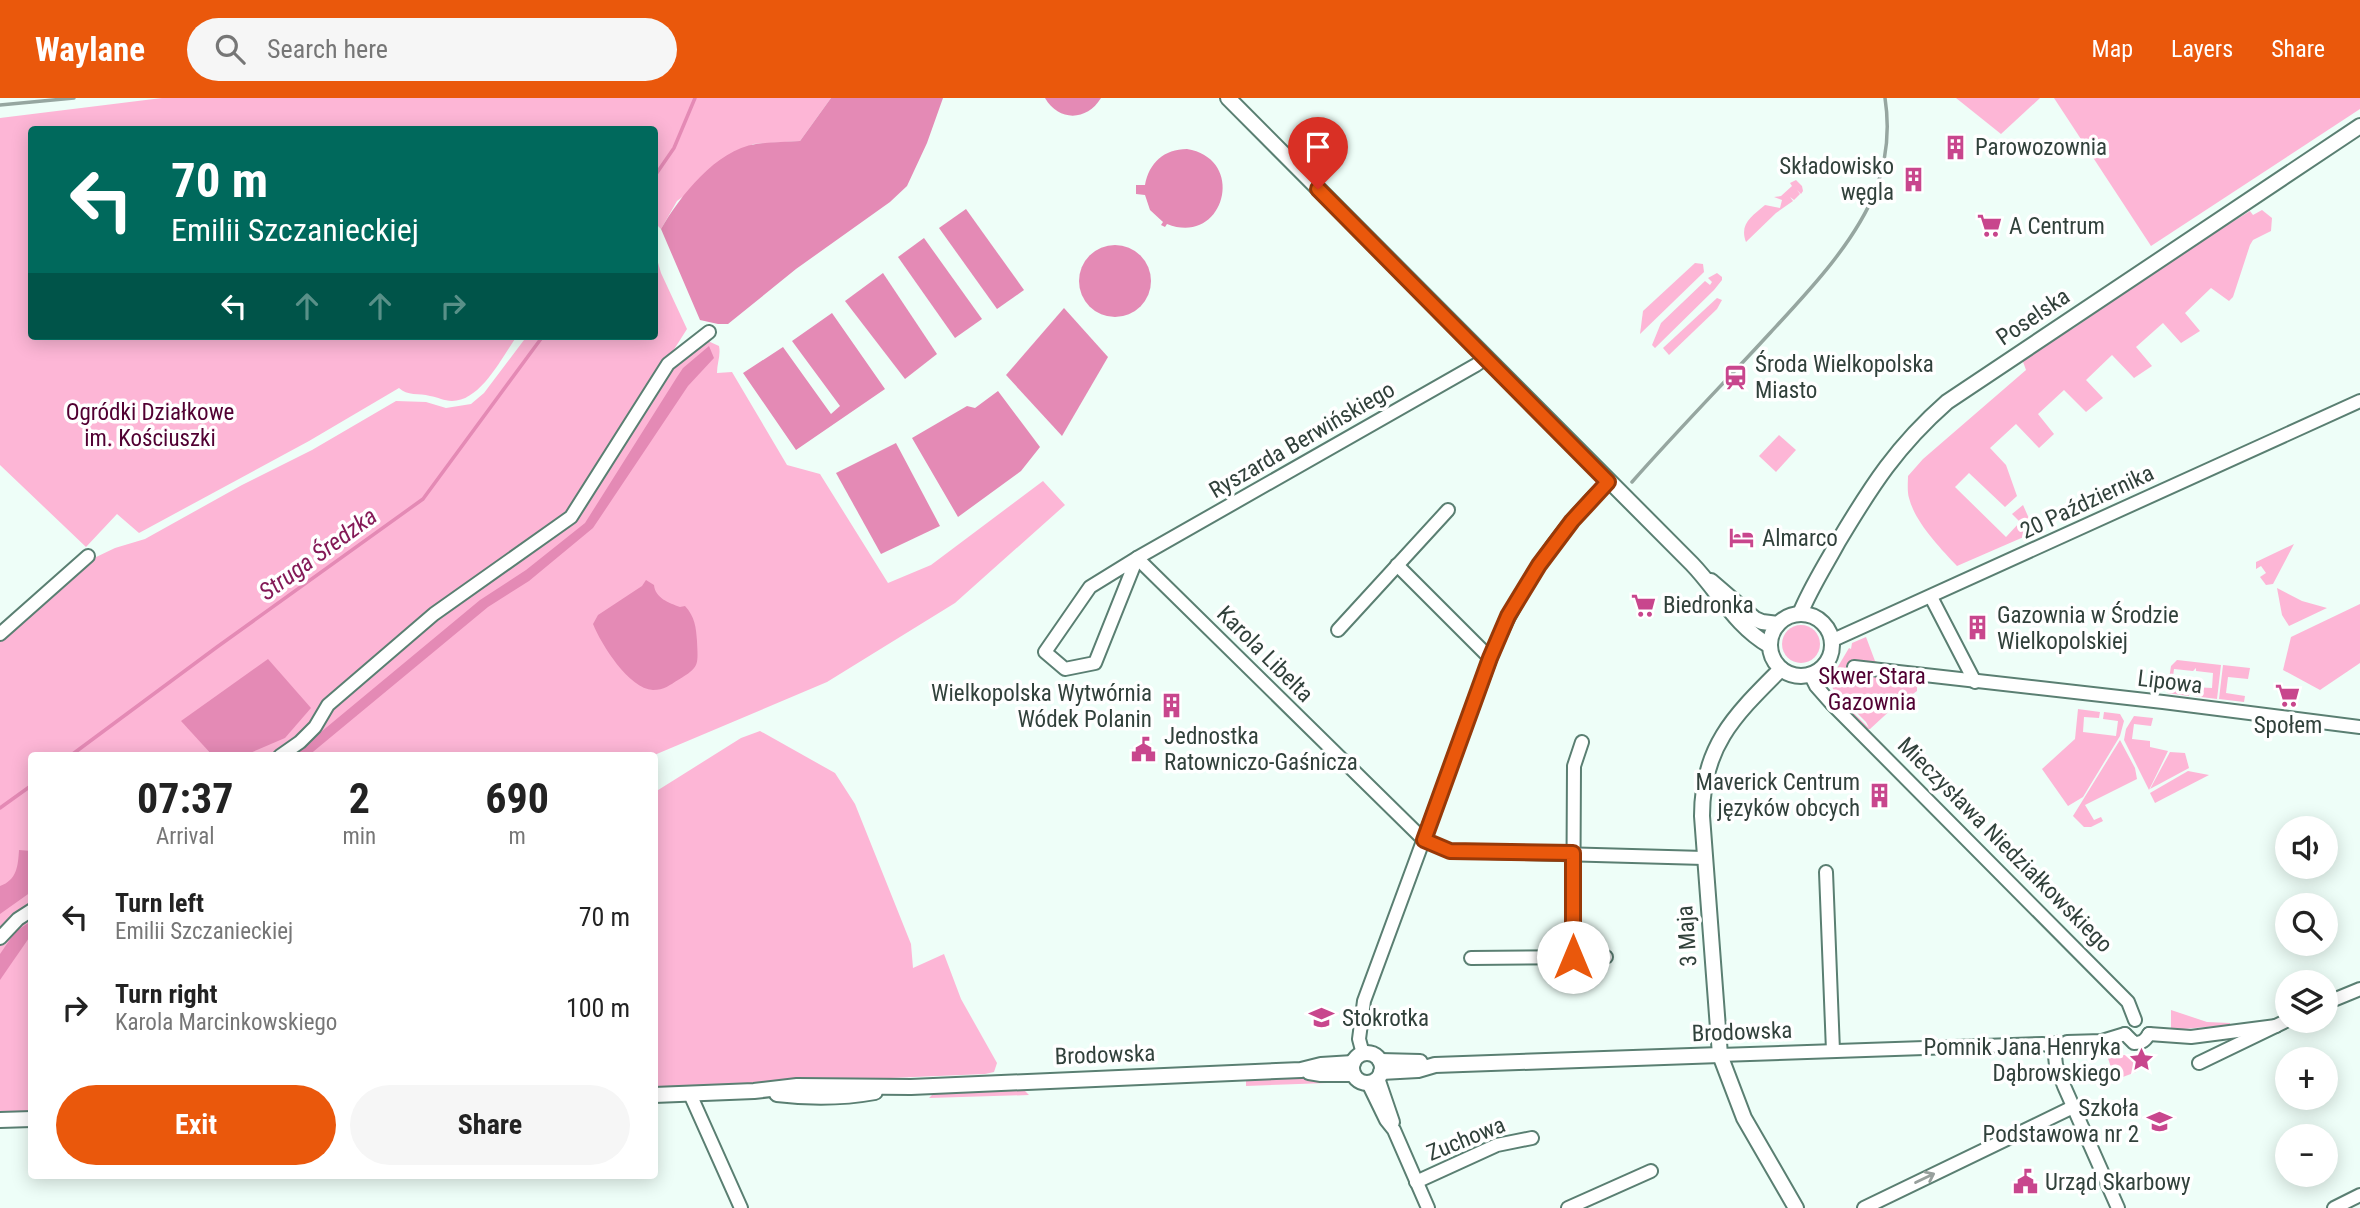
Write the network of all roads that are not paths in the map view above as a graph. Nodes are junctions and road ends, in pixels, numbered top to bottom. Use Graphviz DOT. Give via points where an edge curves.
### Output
graph roads {
  1 [pos="1228,98"];
  2 [pos="2360,125"];
  3 [pos="709,332"];
  4 [pos="1486,358"];
  5 [pos="2360,401"];
  6 [pos="1608,482"];
  7 [pos="1448,510"];
  8 [pos="88,556"];
  9 [pos="1137,558"];
  10 [pos="1397,565"];
  11 [pos="1701,573"];
  12 [pos="1931,597"];
  13 [pos="1800,614"];
  14 [pos="1779,624"];
  15 [pos="1338,630"];
  16 [pos="0,634"];
  17 [pos="1831,641"];
  18 [pos="1770,646"];
  19 [pos="1490,658"];
  20 [pos="1854,667"];
  21 [pos="1782,669"];
  22 [pos="1810,674"];
  23 [pos="1975,681"];
  24 [pos="2360,727"];
  25 [pos="1582,742"];
  26 [pos="286,752"];
  27 [pos="1424,840"];
  28 [pos="1573,853"];
  29 [pos="1704,858"];
  30 [pos="1826,872"];
  31 [pos="28,913"];
  32 [pos="0,938"];
  33 [pos="1573,957"];
  34 [pos="1606,957"];
  35 [pos="1471,958"];
  36 [pos="2360,989"];
  37 [pos="2338,998"];
  38 [pos="2134,1020"];
  39 [pos="2275,1026"];
  40 [pos="2275,1027"];
  41 [pos="2125,1034"];
  42 [pos="2149,1034"];
  43 [pos="2056,1049"];
  44 [pos="1833,1051"];
  45 [pos="1720,1055"];
  46 [pos="2199,1063"];
  47 [pos="1356,1064"];
  48 [pos="1377,1074"];
  49 [pos="690,1094"];
  50 [pos="658,1095"];
  51 [pos="2073,1107"];
  52 [pos="28,1119"];
  53 [pos="0,1120"];
  54 [pos="1532,1138"];
  55 [pos="1651,1171"];
  56 [pos="1416,1182"];
  57 [pos="2360,1195"];
  58 [pos="741,1208"];
  59 [pos="1428,1208"];
  60 [pos="1568,1208"];
  61 [pos="1796,1208"];
  62 [pos="1864,1208"];
  63 [pos="2118,1208"];
  64 [pos="2334,1208"];
  1 -- 4 [label="street"];
  2 -- 13 [label="street, Poselska" via="1947,402 1900,447 1879,475"];
  3 -- 26 [label="street" via="668,364 571,517 434,614 328,705 315,727"];
  4 -- 6 [label="street"];
  4 -- 9 [label="street, Ryszarda Berwińskiego"];
  5 -- 12 [label="street, 20 Października"];
  6 -- 11 [label="street"];
  6 -- 19 [label="street" via="1539,565 1508,616"];
  7 -- 10 [label="street"];
  8 -- 16 [label="street"];
  9 -- 9 [label="street, Ryszarda Berwińskiego" via="1090,587 1045,652 1065,669 1095,663"];
  9 -- 27 [label="street, Karola Libelta"];
  10 -- 15 [label="street"];
  10 -- 19 [label="street"];
  11 -- 14 [label="street" via="1755,619"];
  11 -- 18 [label="street" via="1745,628"];
  12 -- 17 [label="street, 20 Października"];
  12 -- 23 [label="street"];
  13 -- 14 [label="street"];
  13 -- 17 [label="street" via="1821,621"];
  14 -- 18 [label="street"];
  17 -- 22 [label="street" via="1827,661"];
  18 -- 21 [label="street"];
  19 -- 27 [label="street"];
  20 -- 23 [label="street, Lipowa"];
  21 -- 22 [label="street"];
  21 -- 29 [label="street, 3 Maja" via="1728,726 1710,760 1702,798"];
  22 -- 38 [label="street, Mieczysława Niedziałkowskiego" via="1830,703 2128,1002"];
  23 -- 24 [label="street, Lipowa"];
  25 -- 28 [label="street" via="1574,766"];
  27 -- 28 [label="street" via="1450,851"];
  27 -- 47 [label="street" via="1364,1001"];
  28 -- 29 [label="street"];
  28 -- 33 [label="street"];
  29 -- 45 [label="street, 3 Maja"];
  30 -- 44 [label="street"];
  31 -- 32 [label="street"];
  33 -- 34 [label="street"];
  33 -- 35 [label="street"];
  36 -- 37 [label="street"];
  38 -- 41 [label="street"];
  38 -- 42 [label="street" via="2145,1023"];
  39 -- 42 [label="street" via="2191,1037"];
  40 -- 46 [label="street"];
  41 -- 42 [label="street" via="2134,1043 2146,1040"];
  41 -- 43 [label="street, Brodowska" via="2102,1041 2067,1042"];
  43 -- 44 [label="street, Brodowska" via="2043,1044"];
  43 -- 51 [label="street" via="2056,1065"];
  44 -- 45 [label="street, Brodowska"];
  45 -- 48 [label="street, Brodowska" via="1418,1062"];
  45 -- 61 [label="street, 3 Maja" via="1744,1118"];
  47 -- 48 [label="street" via="1363,1083"];
  47 -- 48 [label="street" via="1370,1054"];
  47 -- 49 [label="street, Brodowska" via="1301,1070 911,1087 797,1086"];
  48 -- 56 [label="street" via="1386,1120"];
  49 -- 50 [label="street, Brodowska"];
  49 -- 58 [label="street"];
  62 -- 51 [label="street, one-way"];
  51 -- 63 [label="street"];
  52 -- 53 [label="street"];
  54 -- 56 [label="street, Zuchowa" via="1497,1145"];
  55 -- 60 [label="street"];
  56 -- 59 [label="street"];
  57 -- 64 [label="street"];
}
